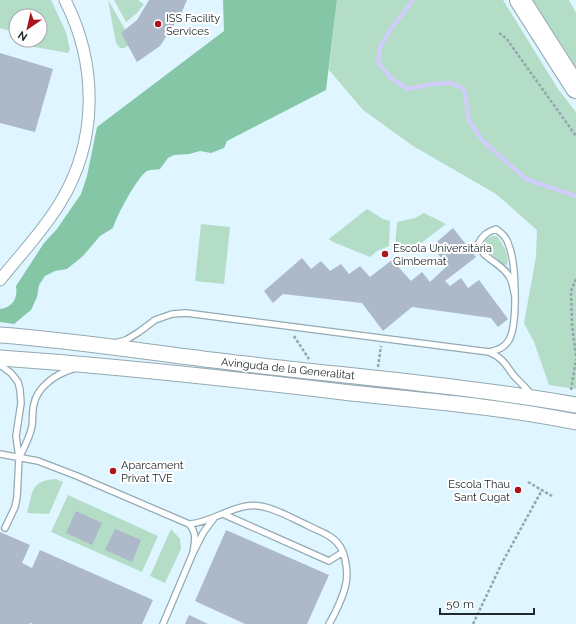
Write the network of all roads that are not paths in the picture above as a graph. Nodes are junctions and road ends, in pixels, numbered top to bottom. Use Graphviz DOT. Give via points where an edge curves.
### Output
graph roads {
  1 [pos="65,0"];
  2 [pos="520,0"];
  3 [pos="576,88"];
  4 [pos="0,280"];
  5 [pos="515,296"];
  6 [pos="0,335"];
  7 [pos="98,345"];
  8 [pos="489,352"];
  9 [pos="0,358"];
  10 [pos="93,364"];
  11 [pos="0,366"];
  12 [pos="535,398"];
  13 [pos="576,405"];
  14 [pos="576,422"];
  15 [pos="0,454"];
  16 [pos="19,458"];
  17 [pos="223,514"];
  18 [pos="215,517"];
  19 [pos="189,524"];
  20 [pos="5,528"];
  21 [pos="343,552"];
  22 [pos="193,553"];
  23 [pos="163,624"];
  24 [pos="329,624"];
  1 -- 4 [label="street" via="77,26 88,70 89,124 77,167 63,197 47,222"];
  2 -- 3 [label="highway"];
  5 -- 5 [label="lane" via="516,285 510,246 504,235 496,229 489,231 478,244 480,251 504,270 510,278"];
  5 -- 8 [label="lane" via="510,336 503,347"];
  6 -- 7 [label="street, Avinguda de la Generalitat"];
  7 -- 8 [label="lane" via="126,340 155,320 172,314 186,313"];
  7 -- 12 [label="street, Avinguda de la Generalitat"];
  8 -- 12 [label="lane" via="505,362"];
  9 -- 10 [label="street, Avinguda de la Generalitat"];
  10 -- 14 [label="street, Avinguda de la Generalitat" via="482,407"];
  10 -- 16 [label="lane" via="70,370 45,385 37,395 31,427"];
  11 -- 16 [label="lane" via="11,373 20,390 16,436"];
  12 -- 13 [label="street, Avinguda de la Generalitat"];
  15 -- 16 [label="lane"];
  16 -- 19 [label="lane" via="77,476"];
  16 -- 20 [label="lane" via="15,507"];
  17 -- 18 [label="lane"];
  17 -- 21 [label="lane" via="329,561"];
  17 -- 21 [label="lane" via="236,508 263,507 330,536"];
  18 -- 19 [label="lane"];
  18 -- 22 [label="lane"];
  19 -- 22 [label="lane" via="194,530"];
  21 -- 24 [label="lane" via="346,559 346,583"];
  22 -- 23 [label="lane"];
}
